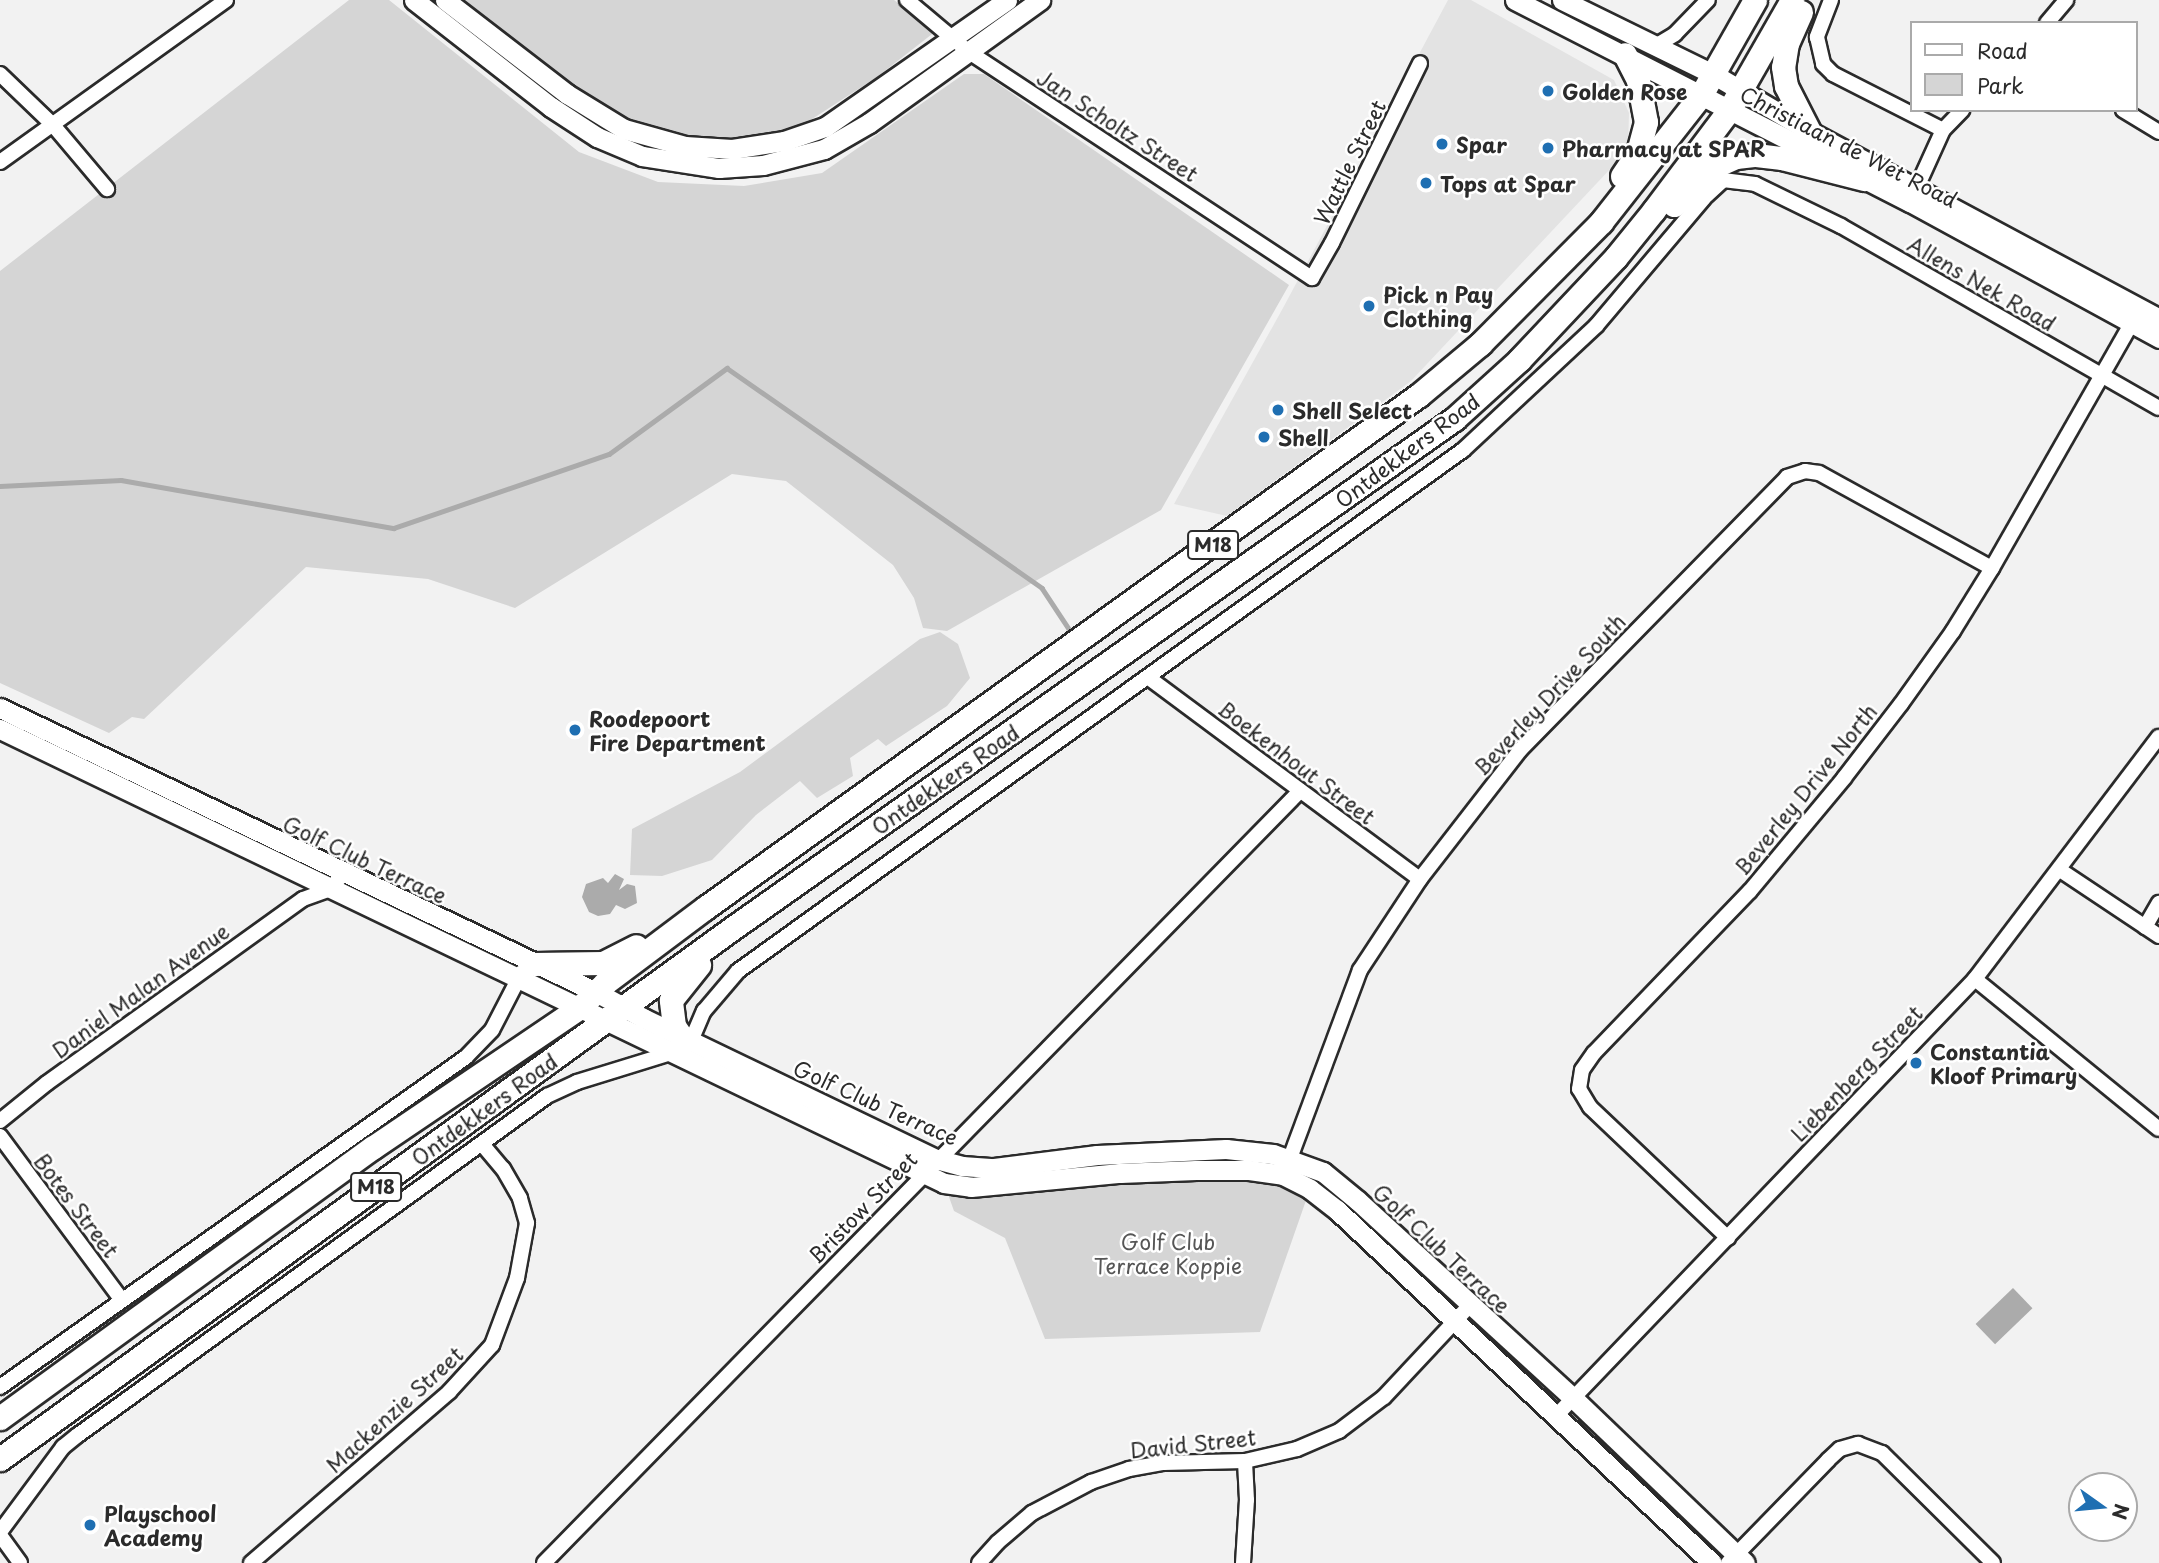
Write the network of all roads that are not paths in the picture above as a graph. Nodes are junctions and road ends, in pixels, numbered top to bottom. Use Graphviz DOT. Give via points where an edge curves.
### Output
graph roads {
  1 [pos="226,0"];
  2 [pos="414,0"];
  3 [pos="445,0"];
  4 [pos="907,0"];
  5 [pos="1007,0"];
  6 [pos="1040,0"];
  7 [pos="1515,0"];
  8 [pos="1562,0"];
  9 [pos="1708,0"];
  10 [pos="1755,0"];
  11 [pos="1792,0"];
  12 [pos="1807,0"];
  13 [pos="1831,0"];
  14 [pos="2066,0"];
  15 [pos="2049,21"];
  16 [pos="962,45"];
  17 [pos="1657,46"];
  18 [pos="1625,54"];
  19 [pos="1420,63"];
  20 [pos="0,74"];
  21 [pos="1713,74"];
  22 [pos="1742,90"];
  23 [pos="1700,95"];
  24 [pos="1729,110"];
  25 [pos="1960,112"];
  26 [pos="2126,112"];
  27 [pos="53,125"];
  28 [pos="1943,130"];
  29 [pos="1809,131"];
  30 [pos="2159,132"];
  31 [pos="0,162"];
  32 [pos="1864,179"];
  33 [pos="107,189"];
  34 [pos="1914,194"];
  35 [pos="1783,197"];
  36 [pos="1578,247"];
  37 [pos="1312,278"];
  38 [pos="2136,316"];
  39 [pos="2159,319"];
  40 [pos="2159,338"];
  41 [pos="1519,360"];
  42 [pos="2104,377"];
  43 [pos="2159,408"];
  44 [pos="1992,568"];
  45 [pos="1150,678"];
  46 [pos="0,708"];
  47 [pos="0,729"];
  48 [pos="2159,737"];
  49 [pos="1300,791"];
  50 [pos="326,865"];
  51 [pos="2060,870"];
  52 [pos="344,873"];
  53 [pos="1420,879"];
  54 [pos="318,889"];
  55 [pos="2159,903"];
  56 [pos="705,908"];
  57 [pos="737,925"];
  58 [pos="2145,927"];
  59 [pos="2159,936"];
  60 [pos="527,968"];
  61 [pos="1975,979"];
  62 [pos="588,999"];
  63 [pos="615,1013"];
  64 [pos="681,1043"];
  65 [pos="0,1121"];
  66 [pos="2159,1129"];
  67 [pos="0,1136"];
  68 [pos="482,1144"];
  69 [pos="930,1166"];
  70 [pos="1287,1167"];
  71 [pos="1728,1238"];
  72 [pos="121,1299"];
  73 [pos="1470,1305"];
  74 [pos="1455,1321"];
  75 [pos="0,1387"];
  76 [pos="1573,1398"];
  77 [pos="1557,1415"];
  78 [pos="0,1418"];
  79 [pos="0,1459"];
  80 [pos="1245,1461"];
  81 [pos="0,1534"];
  82 [pos="1737,1560"];
  83 [pos="20,1563"];
  84 [pos="251,1563"];
  85 [pos="544,1563"];
  86 [pos="979,1563"];
  87 [pos="1244,1563"];
  88 [pos="1712,1563"];
  89 [pos="1993,1563"];
  1 -- 27 [label="street"];
  2 -- 16 [label="street" via="578,126 642,156 699,167 763,165 824,149 869,123"];
  3 -- 16 [label="street" via="592,112 655,139 706,148 755,147 825,127"];
  4 -- 16 [label="street, Jan Scholtz Street"];
  5 -- 16 [label="street"];
  6 -- 16 [label="street"];
  7 -- 18 [label="street, Christiaan de Wet Road"];
  8 -- 17 [label="street, Christiaan de Wet Road"];
  9 -- 17 [label="street"];
  10 -- 21 [label="main road, Ontdekkers Road / M18"];
  11 -- 22 [label="main road, Ontdekkers Road / M18"];
  12 -- 29 [label="main road" via="1787,43 1783,67 1786,86"];
  13 -- 28 [label="street" via="1817,37 1823,64 1833,74"];
  14 -- 15 [label="street"];
  16 -- 37 [label="street, Jan Scholtz Street"];
  17 -- 21 [label="street, Christiaan de Wet Road"];
  18 -- 23 [label="street, Christiaan de Wet Road"];
  18 -- 36 [label="main road" via="1642,96 1644,138"];
  19 -- 37 [label="street, Wattle Street"];
  20 -- 27 [label="street"];
  21 -- 22 [label="street, Christiaan de Wet Road"];
  21 -- 23 [label="main road, Ontdekkers Road / M18"];
  22 -- 24 [label="main road, Ontdekkers Road / M18"];
  22 -- 29 [label="street, Christiaan de Wet Road"];
  23 -- 24 [label="street, Christiaan de Wet Road"];
  23 -- 36 [label="main road, Ontdekkers Road / M18" via="1646,168"];
  24 -- 32 [label="street, Christiaan de Wet Road"];
  24 -- 41 [label="main road, Ontdekkers Road / M18" via="1616,257"];
  25 -- 28 [label="street"];
  26 -- 30 [label="street"];
  27 -- 31 [label="street"];
  27 -- 33 [label="street"];
  28 -- 34 [label="street"];
  29 -- 34 [label="street, Christiaan de Wet Road"];
  32 -- 34 [label="street, Christiaan de Wet Road"];
  32 -- 41 [label="main road" via="1782,158 1756,155 1720,161 1692,185 1584,305"];
  34 -- 38 [label="street, Christiaan de Wet Road"];
  35 -- 42 [label="street, Allens Nek Road"];
  35 -- 45 [label="street, Ontdekkers Road" via="1741,180 1717,184 1596,326 1463,450"];
  36 -- 56 [label="main road, Ontdekkers Road / M18" via="1480,344 1367,435"];
  38 -- 39 [label="street, Christiaan de Wet Road"];
  38 -- 40 [label="street, Christiaan de Wet Road"];
  38 -- 42 [label="street, Beverley Drive North"];
  41 -- 57 [label="main road, Ontdekkers Road / M18" via="1454,419"];
  42 -- 43 [label="street, Allens Nek Road"];
  42 -- 44 [label="street, Beverley Drive North"];
  44 -- 53 [label="street, Beverley Drive South" via="1819,473 1805,471 1787,477 1520,750"];
  44 -- 71 [label="street, Beverley Drive North" via="1953,631 1844,778 1750,891 1582,1070 1579,1089 1590,1107"];
  45 -- 49 [label="street, Boekenhout Street"];
  45 -- 64 [label="street, Ontdekkers Road" via="738,971"];
  46 -- 50 [label="street, Golf Club Terrace"];
  47 -- 54 [label="street, Golf Club Terrace"];
  48 -- 51 [label="street, Liebenberg Street"];
  49 -- 53 [label="street, Boekenhout Street"];
  49 -- 69 [label="street, Bristow Street"];
  50 -- 52 [label="street, Golf Club Terrace"];
  50 -- 54 [label="street, Daniel Malan Avenue"];
  51 -- 58 [label="street"];
  51 -- 61 [label="street, Liebenberg Street"];
  52 -- 54 [label="street, Daniel Malan Avenue"];
  52 -- 60 [label="street, Golf Club Terrace"];
  53 -- 70 [label="street, Beverley Drive South" via="1360,970"];
  54 -- 60 [label="street, Golf Club Terrace"];
  54 -- 65 [label="street, Daniel Malan Avenue"];
  55 -- 58 [label="street"];
  56 -- 60 [label="main road" via="603,962"];
  56 -- 62 [label="main road, Ontdekkers Road / M18"];
  57 -- 63 [label="main road, Ontdekkers Road / M18"];
  57 -- 64 [label="main road" via="673,994 669,1007"];
  58 -- 59 [label="street"];
  60 -- 62 [label="street, Golf Club Terrace"];
  60 -- 72 [label="street" via="492,1030 466,1057"];
  61 -- 66 [label="street"];
  61 -- 71 [label="street, Liebenberg Street"];
  62 -- 63 [label="street, Golf Club Terrace"];
  62 -- 78 [label="main road, Ontdekkers Road / M18" via="372,1148"];
  63 -- 64 [label="street, Golf Club Terrace"];
  63 -- 79 [label="main road, Ontdekkers Road / M18"];
  64 -- 68 [label="street, Ontdekkers Road" via="547,1096"];
  64 -- 69 [label="street, Golf Club Terrace"];
  67 -- 72 [label="street, Botes Street"];
  68 -- 81 [label="street, Ontdekkers Road" via="63,1447"];
  68 -- 84 [label="street, Mackenzie Street" via="520,1198 527,1223 517,1278 492,1345 449,1392"];
  69 -- 70 [label="street, Golf Club Terrace" via="944,1182 971,1187 1120,1173"];
  69 -- 85 [label="street, Bristow Street"];
  70 -- 73 [label="street, Golf Club Terrace" via="1323,1172 1339,1184"];
  70 -- 74 [label="street, Golf Club Terrace"];
  71 -- 76 [label="street, Liebenberg Street"];
  72 -- 75 [label="street"];
  73 -- 74 [label="street, David Street"];
  73 -- 76 [label="street, Golf Club Terrace"];
  74 -- 77 [label="street, Golf Club Terrace"];
  74 -- 80 [label="street, David Street" via="1384,1397 1339,1431 1297,1449"];
  76 -- 77 [label="street, Liebenberg Street"];
  76 -- 82 [label="street, Golf Club Terrace"];
  77 -- 88 [label="street, Golf Club Terrace"];
  80 -- 86 [label="street, David Street" via="1163,1463 1091,1482 1032,1513"];
  80 -- 87 [label="street"];
  81 -- 83 [label="street"];
  82 -- 89 [label="street" via="1828,1460 1840,1449 1858,1444 1882,1453"];
}
